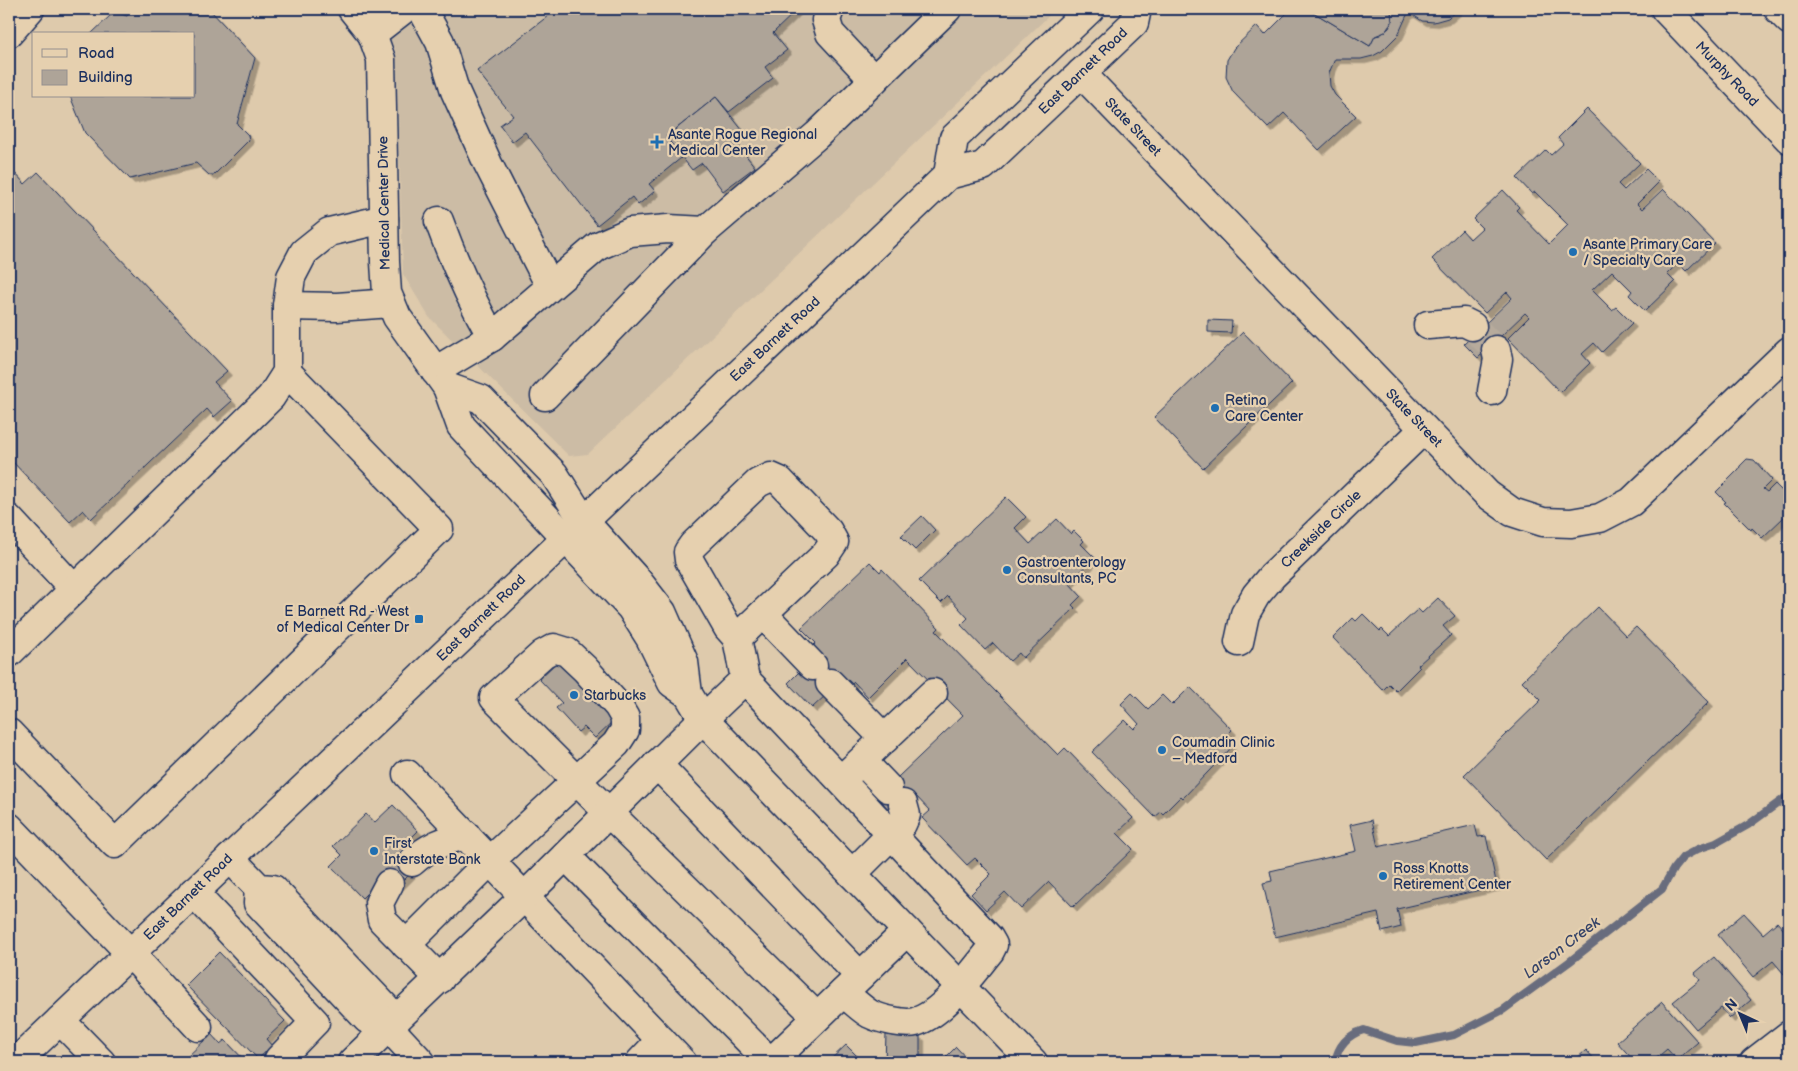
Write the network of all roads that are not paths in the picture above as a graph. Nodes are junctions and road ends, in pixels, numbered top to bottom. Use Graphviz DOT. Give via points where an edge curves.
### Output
graph roads {
  1 [pos="30,9"];
  2 [pos="352,9"];
  3 [pos="404,9"];
  4 [pos="422,9"];
  5 [pos="830,9"];
  6 [pos="947,9"];
  7 [pos="1090,9"];
  8 [pos="1137,9"];
  9 [pos="1665,9"];
  10 [pos="1778,9"];
  11 [pos="1789,20"];
  12 [pos="9,33"];
  13 [pos="372,34"];
  14 [pos="1081,73"];
  15 [pos="874,80"];
  16 [pos="1789,139"];
  17 [pos="948,175"];
  18 [pos="384,219"];
  19 [pos="439,221"];
  20 [pos="705,231"];
  21 [pos="550,286"];
  22 [pos="391,303"];
  23 [pos="287,306"];
  24 [pos="1428,325"];
  25 [pos="1472,326"];
  26 [pos="492,337"];
  27 [pos="1496,350"];
  28 [pos="1789,351"];
  29 [pos="287,372"];
  30 [pos="441,379"];
  31 [pos="1492,391"];
  32 [pos="545,396"];
  33 [pos="1424,429"];
  34 [pos="9,519"];
  35 [pos="574,529"];
  36 [pos="74,589"];
  37 [pos="763,614"];
  38 [pos="737,638"];
  39 [pos="1239,642"];
  40 [pos="9,653"];
  41 [pos="745,679"];
  42 [pos="933,693"];
  43 [pos="703,719"];
  44 [pos="9,733"];
  45 [pos="885,739"];
  46 [pos="862,761"];
  47 [pos="657,764"];
  48 [pos="407,774"];
  49 [pos="576,780"];
  50 [pos="841,780"];
  51 [pos="609,813"];
  52 [pos="9,827"];
  53 [pos="892,834"];
  54 [pos="466,835"];
  55 [pos="566,856"];
  56 [pos="230,858"];
  57 [pos="490,861"];
  58 [pos="412,862"];
  59 [pos="852,874"];
  60 [pos="389,884"];
  61 [pos="193,892"];
  62 [pos="524,897"];
  63 [pos="907,931"];
  64 [pos="406,944"];
  65 [pos="130,953"];
  66 [pos="440,979"];
  67 [pos="852,984"];
  68 [pos="961,987"];
  69 [pos="817,1017"];
  70 [pos="60,1020"];
  71 [pos="384,1022"];
  72 [pos="198,1027"];
  73 [pos="1789,1035"];
  74 [pos="662,1040"];
  75 [pos="279,1059"];
  76 [pos="16,1062"];
  77 [pos="100,1062"];
  78 [pos="352,1062"];
  79 [pos="421,1062"];
  80 [pos="640,1062"];
  81 [pos="682,1062"];
  82 [pos="771,1062"];
  83 [pos="1033,1062"];
  84 [pos="1754,1062"];
  1 -- 12 [label="street"];
  2 -- 13 [label="street, Medical Center Drive"];
  3 -- 13 [label="street"];
  4 -- 21 [label="street" via="440,42 454,91"];
  5 -- 15 [label="street" via="826,20 830,33"];
  6 -- 15 [label="street"];
  7 -- 17 [label="street" via="954,138"];
  8 -- 14 [label="street, East Barnett Road" via="1134,23"];
  9 -- 16 [label="street, Murphy Road"];
  10 -- 11 [label="street"];
  13 -- 18 [label="street, Medical Center Drive" via="381,59"];
  14 -- 17 [label="street, East Barnett Road" via="983,166"];
  14 -- 33 [label="street, State Street"];
  15 -- 20 [label="street" via="817,135"];
  17 -- 35 [label="street, East Barnett Road"];
  18 -- 22 [label="street, Medical Center Drive" via="387,293"];
  18 -- 23 [label="street" via="329,232 304,252 291,277"];
  19 -- 26 [label="street" via="472,301"];
  20 -- 21 [label="street" via="630,232 598,246"];
  20 -- 32 [label="street"];
  21 -- 26 [label="street"];
  22 -- 23 [label="street"];
  22 -- 30 [label="street, Medical Center Drive" via="397,317"];
  23 -- 29 [label="street"];
  24 -- 25 [label="street" via="1464,322"];
  26 -- 30 [label="street"];
  27 -- 31 [label="street" via="1498,359"];
  28 -- 33 [label="street, State Street" via="1631,502 1600,518 1571,523 1543,522 1512,512 1487,494"];
  29 -- 36 [label="street" via="271,396"];
  29 -- 44 [label="street" via="439,529 115,844"];
  30 -- 35 [label="street, Medical Center Drive" via="460,426"];
  30 -- 35 [label="street" via="481,399 554,474"];
  33 -- 39 [label="street, Creekside Circle" via="1272,576 1246,614"];
  34 -- 36 [label="street"];
  35 -- 43 [label="street" via="598,571 631,608 672,683 688,694"];
  35 -- 56 [label="street, East Barnett Road"];
  36 -- 40 [label="street"];
  37 -- 38 [label="street"];
  37 -- 38 [label="street" via="826,554 834,542 787,488 771,477 758,483 688,552 689,560"];
  37 -- 45 [label="street"];
  38 -- 41 [label="street"];
  41 -- 43 [label="street"];
  41 -- 50 [label="street"];
  42 -- 45 [label="street"];
  43 -- 47 [label="street"];
  43 -- 59 [label="street"];
  45 -- 46 [label="street"];
  46 -- 50 [label="street"];
  46 -- 53 [label="street" via="895,796 906,815"];
  47 -- 51 [label="street"];
  47 -- 67 [label="street"];
  48 -- 54 [label="street"];
  49 -- 49 [label="street" via="616,744 625,730 625,718 618,706 567,652 554,648 494,698"];
  49 -- 51 [label="street"];
  49 -- 57 [label="street"];
  50 -- 53 [label="street"];
  51 -- 55 [label="street"];
  51 -- 69 [label="street"];
  52 -- 65 [label="street"];
  53 -- 59 [label="street"];
  53 -- 68 [label="street" via="993,945"];
  54 -- 57 [label="street"];
  54 -- 58 [label="street" via="445,840"];
  55 -- 62 [label="street"];
  55 -- 82 [label="street"];
  56 -- 61 [label="street, East Barnett Road"];
  56 -- 71 [label="street" via="259,888 273,889 385,1007"];
  57 -- 62 [label="street"];
  57 -- 64 [label="street"];
  59 -- 63 [label="street"];
  60 -- 64 [label="street" via="379,903 382,920"];
  61 -- 65 [label="street, East Barnett Road"];
  61 -- 75 [label="street" via="315,1022"];
  62 -- 66 [label="street"];
  62 -- 74 [label="street"];
  63 -- 67 [label="street"];
  63 -- 68 [label="street"];
  64 -- 66 [label="street"];
  65 -- 70 [label="street, East Barnett Road"];
  65 -- 72 [label="street"];
  66 -- 71 [label="street"];
  67 -- 68 [label="street" via="870,1014 891,1021 914,1022 932,1014"];
  67 -- 69 [label="street"];
  68 -- 83 [label="street"];
  69 -- 82 [label="street"];
  70 -- 76 [label="street, East Barnett Road"];
  70 -- 77 [label="street"];
  71 -- 78 [label="street"];
  71 -- 79 [label="street"];
  73 -- 84 [label="street"];
  74 -- 80 [label="street"];
  74 -- 81 [label="street"];
}
